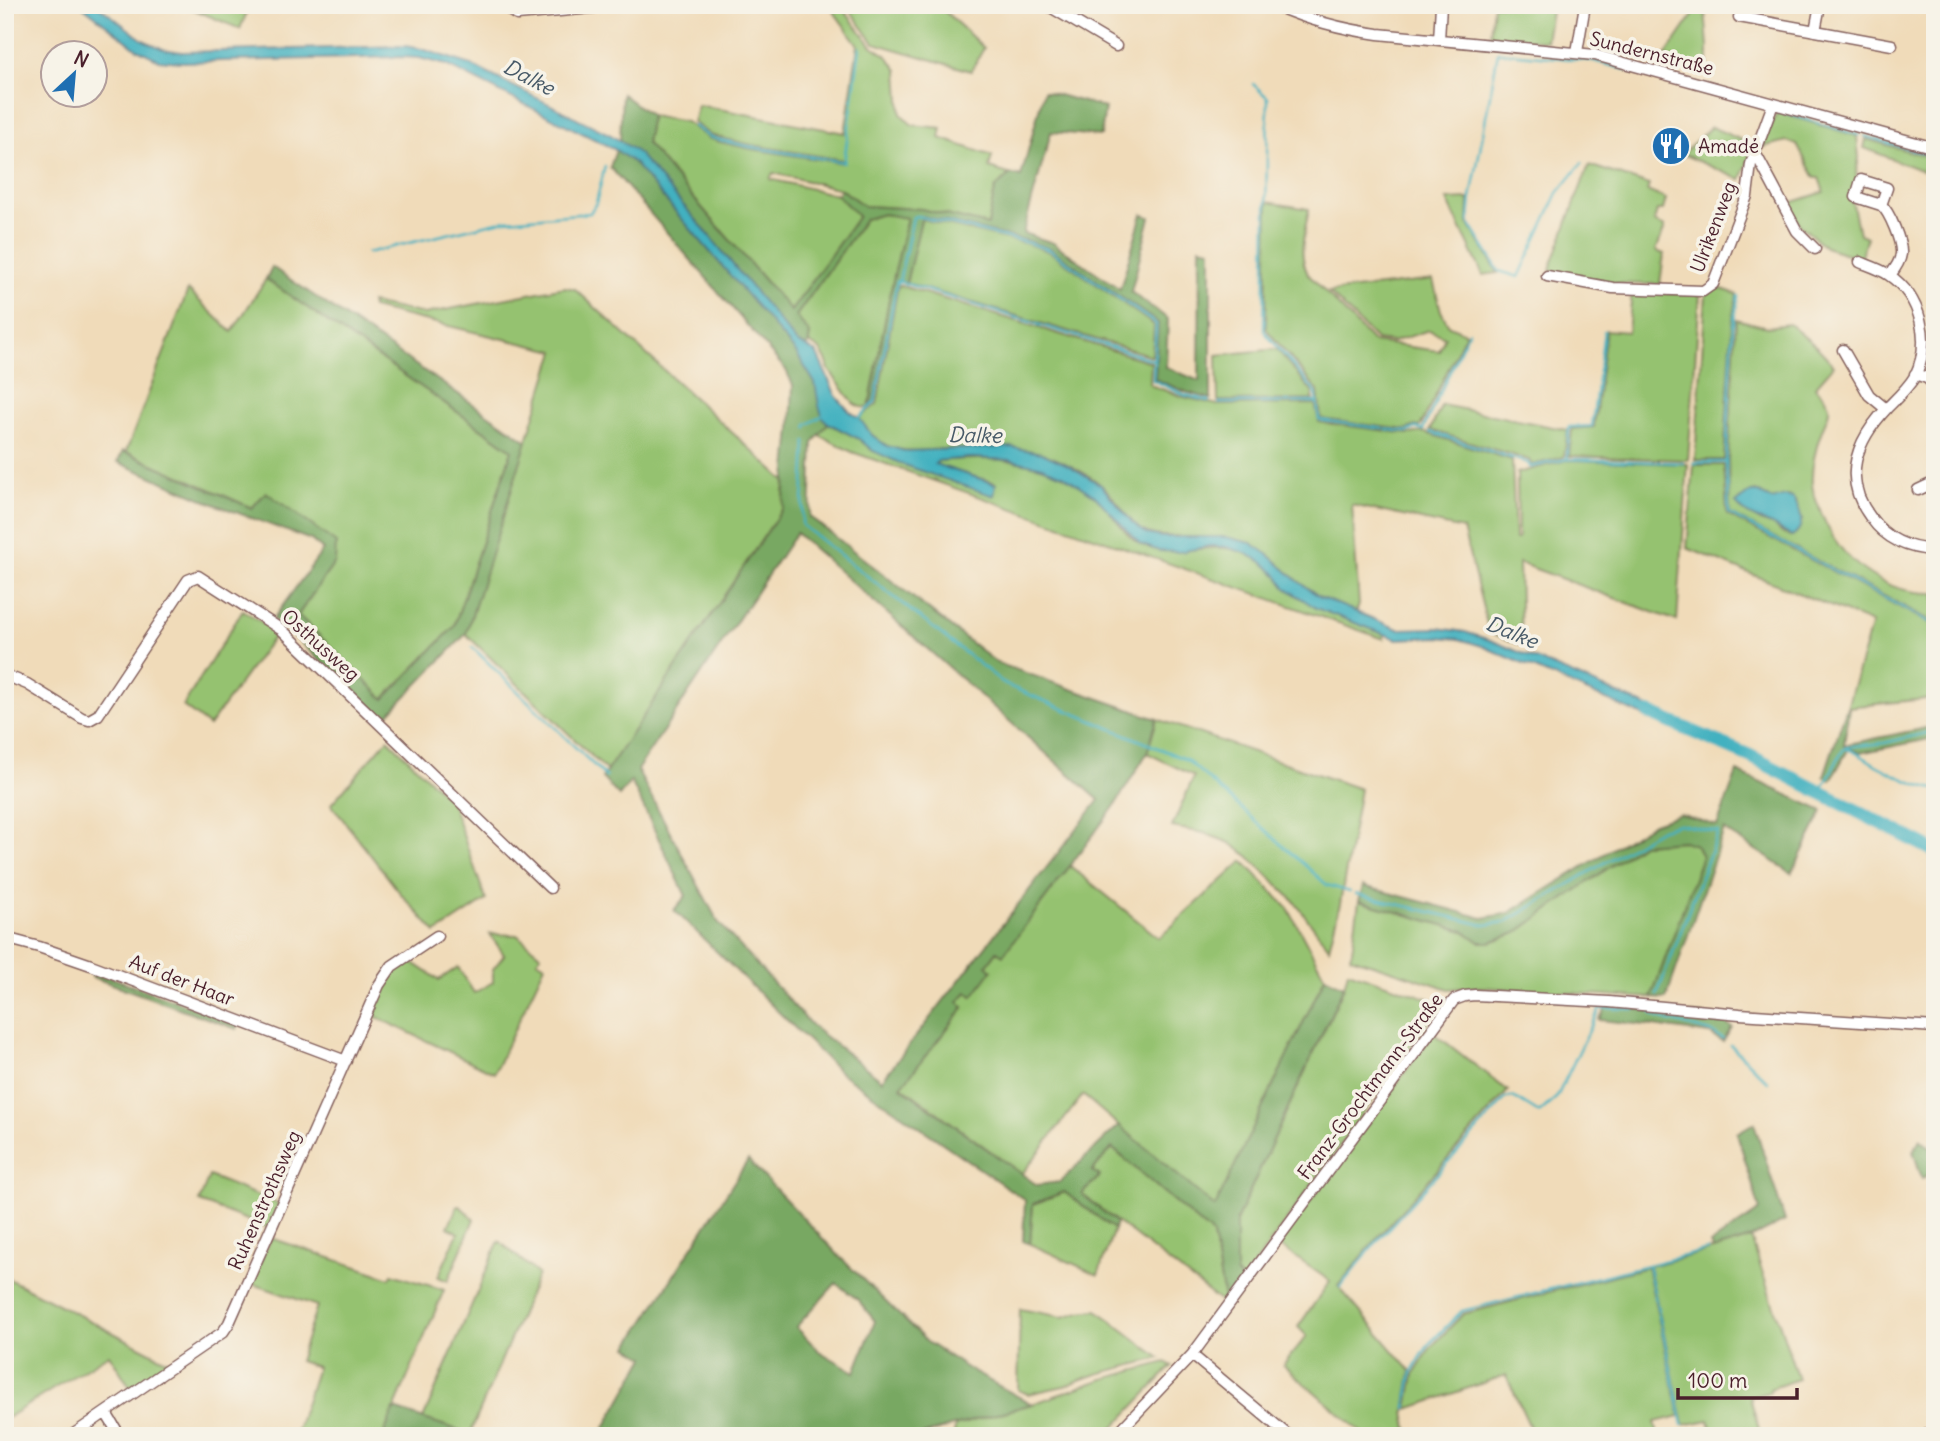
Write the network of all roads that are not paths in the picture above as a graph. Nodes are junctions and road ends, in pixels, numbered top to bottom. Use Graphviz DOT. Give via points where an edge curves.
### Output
graph roads {
  1 [pos="506,5"];
  2 [pos="623,5"];
  3 [pos="1047,5"];
  4 [pos="1274,5"];
  5 [pos="1441,5"];
  6 [pos="1585,5"];
  7 [pos="1820,5"];
  8 [pos="1739,17"];
  9 [pos="1815,31"];
  10 [pos="1439,40"];
  11 [pos="1892,45"];
  12 [pos="1116,46"];
  13 [pos="1577,52"];
  14 [pos="1773,104"];
  15 [pos="1935,148"];
  16 [pos="1754,155"];
  17 [pos="1881,205"];
  18 [pos="1815,249"];
  19 [pos="1860,262"];
  20 [pos="1890,275"];
  21 [pos="1547,276"];
  22 [pos="1843,351"];
  23 [pos="1915,374"];
  24 [pos="1935,386"];
  25 [pos="1886,409"];
  26 [pos="1935,482"];
  27 [pos="1918,491"];
  28 [pos="1935,550"];
  29 [pos="5,675"];
  30 [pos="550,888"];
  31 [pos="437,936"];
  32 [pos="5,938"];
  33 [pos="1935,1027"];
  34 [pos="346,1061"];
  35 [pos="1192,1354"];
  36 [pos="106,1413"];
  37 [pos="1935,1432"];
  38 [pos="71,1436"];
  39 [pos="120,1436"];
  40 [pos="1115,1436"];
  41 [pos="1289,1436"];
  42 [pos="1923,1436"];
  1 -- 2 [label="street" via="517,15"];
  3 -- 12 [label="street"];
  4 -- 10 [label="street, Sundernstraße" via="1345,29"];
  5 -- 10 [label="street"];
  6 -- 13 [label="street"];
  7 -- 9 [label="street"];
  8 -- 9 [label="street"];
  9 -- 11 [label="street"];
  10 -- 13 [label="street, Sundernstraße"];
  13 -- 14 [label="street, Sundernstraße"];
  14 -- 15 [label="street, Sundernstraße"];
  14 -- 16 [label="street, Ulrikenweg"];
  16 -- 18 [label="street" via="1797,231"];
  16 -- 21 [label="street, Ulrikenweg" via="1730,242 1713,284 1703,291 1613,288"];
  17 -- 20 [label="street" via="1902,250"];
  19 -- 20 [label="street"];
  20 -- 23 [label="street" via="1911,297 1920,320 1923,344"];
  22 -- 25 [label="street" via="1869,395"];
  23 -- 24 [label="street"];
  23 -- 25 [label="street"];
  25 -- 28 [label="street" via="1868,430 1857,454 1855,478 1861,503 1877,526 1901,544"];
  26 -- 27 [label="street"];
  29 -- 30 [label="street, Osthusweg" via="89,720 98,715 188,580 198,576 282,631"];
  31 -- 34 [label="street, Ruhenstrothsweg" via="386,973"];
  32 -- 34 [label="street, Auf der Haar" via="91,965"];
  33 -- 35 [label="street, Franz-Grochtmann-Straße" via="1596,1001 1475,995 1454,1000"];
  34 -- 36 [label="street, Ruhenstrothsweg" via="223,1332"];
  35 -- 40 [label="street, Franz-Grochtmann-Straße"];
  35 -- 41 [label="street"];
  36 -- 38 [label="street, Ruhenstrothsweg"];
  36 -- 39 [label="street"];
  37 -- 42 [label="street"];
}
